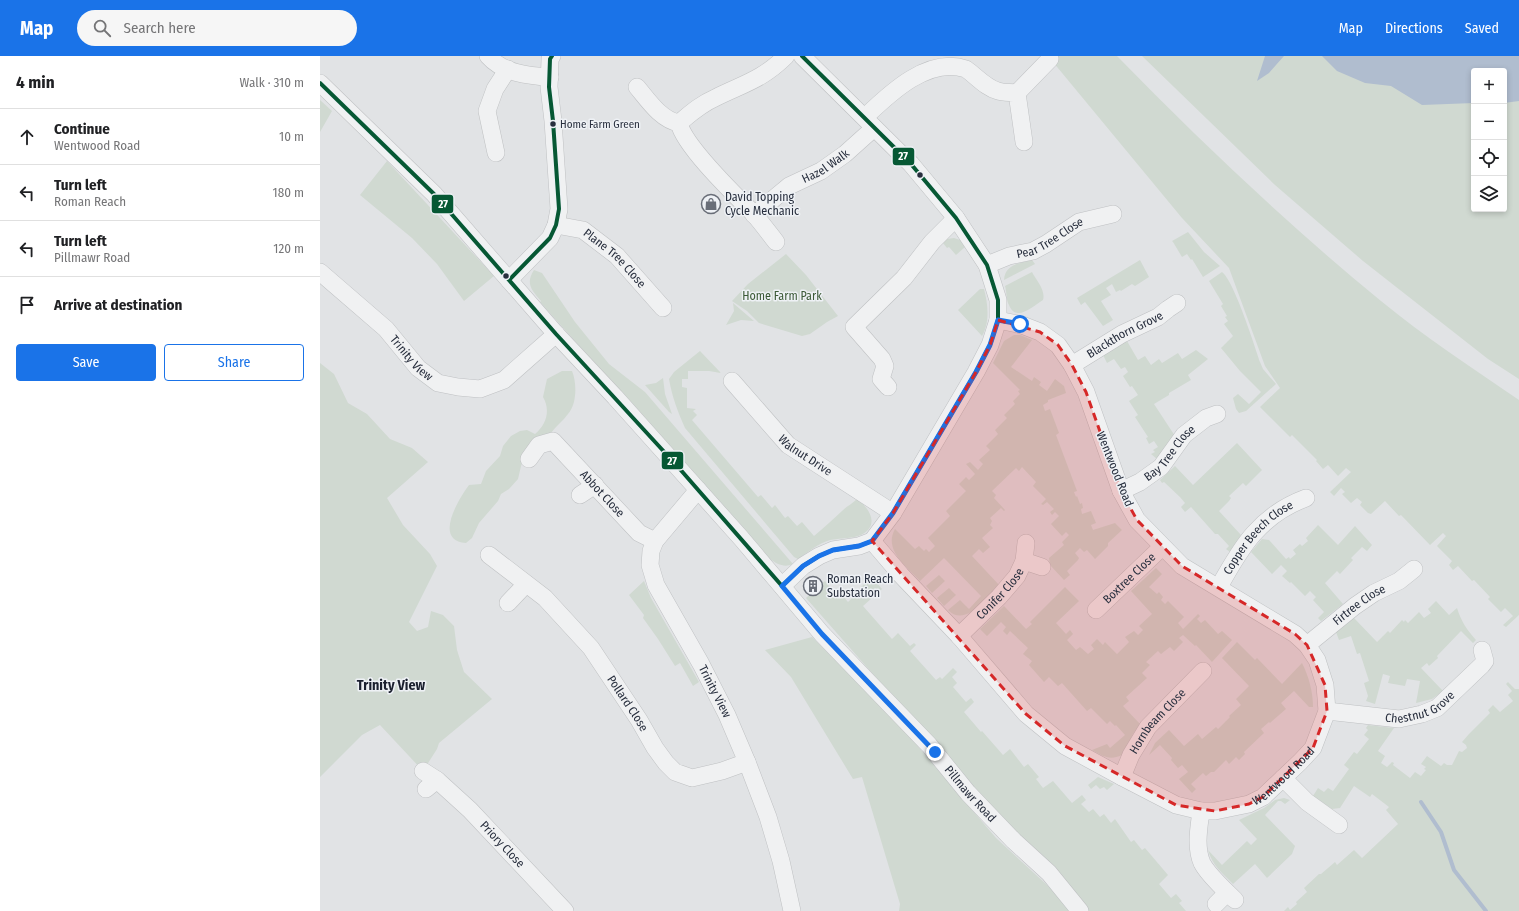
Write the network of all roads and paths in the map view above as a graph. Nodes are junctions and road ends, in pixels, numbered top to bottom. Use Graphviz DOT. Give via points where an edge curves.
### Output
graph roads {
  1 [pos="488,56"];
  2 [pos="552,56"];
  3 [pos="786,56"];
  4 [pos="802,56"];
  5 [pos="948,59"];
  6 [pos="1050,59"];
  7 [pos="508,69"];
  8 [pos="550,77"];
  9 [pos="320,83"];
  10 [pos="637,87"];
  11 [pos="1017,93"];
  12 [pos="679,123"];
  13 [pos="870,123"];
  14 [pos="1024,142"];
  15 [pos="496,154"];
  16 [pos="1113,214"];
  17 [pos="754,215"];
  18 [pos="956,218"];
  19 [pos="556,225"];
  20 [pos="776,242"];
  21 [pos="988,265"];
  22 [pos="320,272"];
  23 [pos="509,280"];
  24 [pos="1177,303"];
  25 [pos="663,308"];
  26 [pos="998,320"];
  27 [pos="556,334"];
  28 [pos="1072,365"];
  29 [pos="732,381"];
  30 [pos="888,387"];
  31 [pos="1216,414"];
  32 [pos="529,459"];
  33 [pos="595,485"];
  34 [pos="698,490"];
  35 [pos="1121,490"];
  36 [pos="580,495"];
  37 [pos="1306,498"];
  38 [pos="893,513"];
  39 [pos="655,541"];
  40 [pos="872,541"];
  41 [pos="1026,543"];
  42 [pos="1162,547"];
  43 [pos="488,555"];
  44 [pos="1024,561"];
  45 [pos="1042,566"];
  46 [pos="1414,569"];
  47 [pos="526,584"];
  48 [pos="782,586"];
  49 [pos="1218,587"];
  50 [pos="508,603"];
  51 [pos="1096,610"];
  52 [pos="959,636"];
  53 [pos="1307,645"];
  54 [pos="1482,650"];
  55 [pos="1203,671"];
  56 [pos="1327,711"];
  57 [pos="747,762"];
  58 [pos="1122,777"];
  59 [pos="1283,778"];
  60 [pos="429,780"];
  61 [pos="1201,811"];
  62 [pos="1339,825"];
  63 [pos="1226,899"];
  64 [pos="566,911"];
  65 [pos="792,911"];
  66 [pos="1080,911"];
  1 -- 7 [label="street"];
  2 -- 8 [label="street"];
  3 -- 12 [label="street" via="767,73 700,106"];
  4 -- 13 [label="street"];
  5 -- 11 [label="street" via="994,90"];
  5 -- 13 [label="street, Hazel Walk" via="922,67 908,76"];
  6 -- 11 [label="street"];
  7 -- 8 [label="street" via="529,76"];
  7 -- 15 [label="street" via="495,89 487,111"];
  8 -- 19 [label="street" via="559,202"];
  9 -- 23 [label="street, Pillmawr Road" via="434,194"];
  10 -- 12 [label="street" via="671,122"];
  11 -- 14 [label="street"];
  12 -- 17 [label="street" via="698,154"];
  13 -- 17 [label="street, Hazel Walk" via="845,154 821,171 789,186"];
  13 -- 18 [label="street" via="911,164"];
  16 -- 21 [label="street, Pear Tree Close" via="1079,222 1033,251 1009,256"];
  17 -- 20 [label="street"];
  18 -- 21 [label="street"];
  18 -- 30 [label="street" via="932,242 904,278 854,327 882,359 885,366 881,379"];
  19 -- 23 [label="street" via="550,238"];
  19 -- 25 [label="street, Plane Tree Close" via="583,230 617,256"];
  21 -- 26 [label="street" via="998,300"];
  22 -- 27 [label="street, Trinity View" via="386,329 418,368 438,383 480,389 504,380"];
  23 -- 27 [label="street, Pillmawr Road"];
  24 -- 28 [label="street, Blackthorn Grove" via="1158,317 1122,334"];
  26 -- 28 [label="street, Wentwood Road" via="1040,332 1058,345"];
  26 -- 38 [label="street" via="990,345 976,372"];
  27 -- 34 [label="street, Pillmawr Road"];
  28 -- 35 [label="street, Wentwood Road" via="1086,392"];
  29 -- 38 [label="street, Walnut Drive" via="788,445"];
  31 -- 35 [label="street, Bay Tree Close" via="1206,418 1184,435 1161,467 1140,482"];
  32 -- 33 [label="street, Abbot Close" via="540,445 553,441"];
  33 -- 36 [label="street"];
  33 -- 39 [label="street, Abbot Close" via="638,533"];
  34 -- 39 [label="street, Trinity View"];
  34 -- 48 [label="street, Pillmawr Road"];
  35 -- 42 [label="street, Wentwood Road" via="1137,520"];
  37 -- 49 [label="street, Copper Beech Close" via="1293,503 1257,529 1236,556"];
  38 -- 40 [label="street"];
  39 -- 57 [label="street, Trinity View" via="650,565 656,584 701,664"];
  40 -- 48 [label="street" via="819,556 803,566"];
  40 -- 52 [label="street, Wentwood Road"];
  41 -- 44 [label="street, Conifer Close"];
  42 -- 49 [label="street, Wentwood Road" via="1182,566"];
  42 -- 51 [label="street, Boxtree Close"];
  43 -- 47 [label="street, Pollard Close"];
  44 -- 45 [label="street"];
  44 -- 52 [label="street, Conifer Close" via="1017,576 999,597"];
  46 -- 53 [label="street, Firtree Close" via="1399,581 1355,606"];
  47 -- 50 [label="street"];
  47 -- 57 [label="street, Pollard Close" via="545,598 591,648 655,748 675,772 692,778"];
  48 -- 66 [label="street, Pillmawr Road" via="822,634 929,745 968,793 1049,873"];
  49 -- 53 [label="street, Wentwood Road" via="1295,634"];
  52 -- 58 [label="street, Wentwood Road" via="1026,714 1065,746"];
  53 -- 56 [label="street, Wentwood Road" via="1317,660 1325,685"];
  54 -- 56 [label="street, Chestnut Grove" via="1485,661 1482,665 1437,708 1422,714 1399,719"];
  55 -- 58 [label="street, Hornbeam Close" via="1148,727 1131,755"];
  56 -- 59 [label="street, Wentwood Road" via="1313,748"];
  57 -- 65 [label="street, Trinity View" via="768,817"];
  58 -- 61 [label="street, Wentwood Road" via="1176,806"];
  59 -- 61 [label="street, Wentwood Road" via="1263,796 1249,804 1215,811"];
  59 -- 62 [label="street" via="1307,802"];
  60 -- 64 [label="street, Priory Close" via="470,810"];
  61 -- 63 [label="street" via="1198,837 1202,864"];
}
